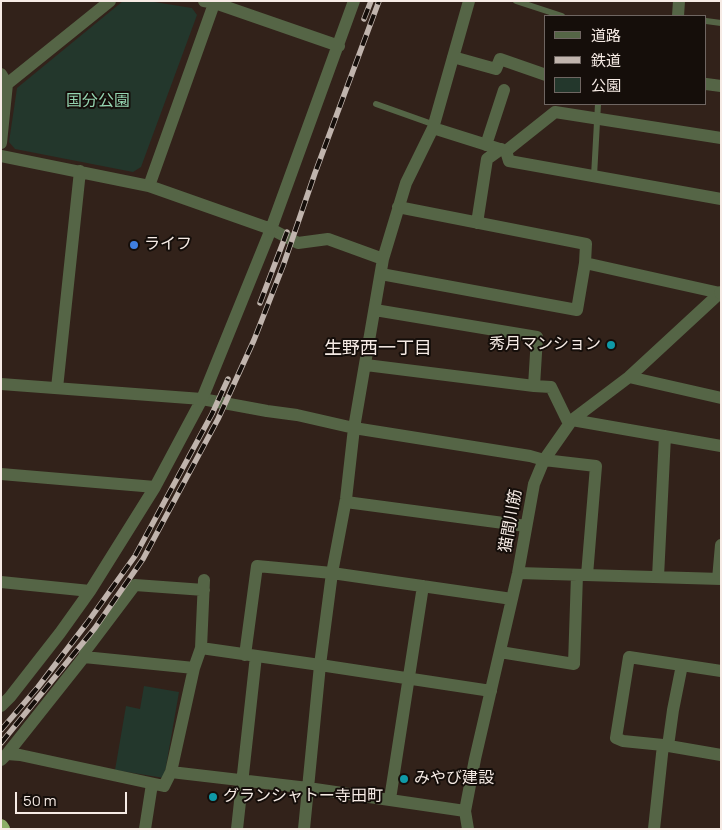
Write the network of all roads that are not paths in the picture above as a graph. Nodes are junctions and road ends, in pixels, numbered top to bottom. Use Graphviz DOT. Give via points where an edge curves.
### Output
graph roads {
  1 [pos="110,1"];
  2 [pos="354,1"];
  3 [pos="469,1"];
  4 [pos="516,1"];
  5 [pos="679,1"];
  6 [pos="211,2"];
  7 [pos="559,15"];
  8 [pos="678,15"];
  9 [pos="707,21"];
  10 [pos="721,23"];
  11 [pos="339,46"];
  12 [pos="453,57"];
  13 [pos="544,74"];
  14 [pos="4,79"];
  15 [pos="707,84"];
  16 [pos="721,86"];
  17 [pos="504,90"];
  18 [pos="376,104"];
  19 [pos="598,105"];
  20 [pos="555,108"];
  21 [pos="597,120"];
  22 [pos="434,126"];
  23 [pos="721,138"];
  24 [pos="1,143"];
  25 [pos="486,145"];
  26 [pos="503,150"];
  27 [pos="1,156"];
  28 [pos="80,171"];
  29 [pos="594,176"];
  30 [pos="149,186"];
  31 [pos="721,199"];
  32 [pos="398,207"];
  33 [pos="477,222"];
  34 [pos="270,228"];
  35 [pos="383,259"];
  36 [pos="585,262"];
  37 [pos="381,274"];
  38 [pos="720,292"];
  39 [pos="375,310"];
  40 [pos="366,365"];
  41 [pos="629,377"];
  42 [pos="1,384"];
  43 [pos="534,386"];
  44 [pos="57,388"];
  45 [pos="721,398"];
  46 [pos="202,400"];
  47 [pos="571,422"];
  48 [pos="354,428"];
  49 [pos="665,436"];
  50 [pos="721,446"];
  51 [pos="544,460"];
  52 [pos="1,474"];
  53 [pos="155,487"];
  54 [pos="346,502"];
  55 [pos="526,526"];
  56 [pos="721,545"];
  57 [pos="332,572"];
  58 [pos="518,572"];
  59 [pos="582,575"];
  60 [pos="719,577"];
  61 [pos="658,578"];
  62 [pos="1,582"];
  63 [pos="423,586"];
  64 [pos="90,591"];
  65 [pos="512,599"];
  66 [pos="201,648"];
  67 [pos="500,652"];
  68 [pos="250,656"];
  69 [pos="84,657"];
  70 [pos="320,665"];
  71 [pos="682,665"];
  72 [pos="194,668"];
  73 [pos="721,671"];
  74 [pos="408,678"];
  75 [pos="491,691"];
  76 [pos="1,706"];
  77 [pos="666,746"];
  78 [pos="721,755"];
  79 [pos="4,757"];
  80 [pos="171,772"];
  81 [pos="242,780"];
  82 [pos="152,784"];
  83 [pos="308,788"];
  84 [pos="390,799"];
  85 [pos="465,811"];
  86 [pos="145,829"];
  87 [pos="237,829"];
  88 [pos="304,829"];
  89 [pos="468,829"];
  90 [pos="654,829"];
  1 -- 14 [label="street"];
  2 -- 11 [label="street"];
  3 -- 12 [label="street"];
  4 -- 7 [label="lane"];
  5 -- 8 [label="street"];
  6 -- 11 [label="street"];
  6 -- 30 [label="street"];
  9 -- 10 [label="lane"];
  11 -- 34 [label="street"];
  12 -- 13 [label="street" via="496,69 500,59"];
  12 -- 22 [label="street"];
  14 -- 24 [label="street"];
  15 -- 16 [label="street"];
  17 -- 25 [label="street"];
  18 -- 22 [label="lane"];
  19 -- 21 [label="lane"];
  20 -- 21 [label="street"];
  20 -- 26 [label="street"];
  21 -- 23 [label="street"];
  21 -- 29 [label="lane"];
  22 -- 25 [label="street"];
  22 -- 32 [label="street"];
  25 -- 26 [label="street"];
  26 -- 29 [label="street" via="509,161"];
  26 -- 33 [label="street" via="487,159"];
  27 -- 28 [label="street"];
  28 -- 30 [label="street"];
  28 -- 44 [label="street"];
  29 -- 31 [label="street"];
  30 -- 34 [label="street"];
  32 -- 33 [label="street"];
  32 -- 35 [label="street"];
  33 -- 36 [label="street" via="586,244"];
  34 -- 35 [label="street" via="298,243 328,239"];
  34 -- 46 [label="street"];
  35 -- 37 [label="street"];
  36 -- 37 [label="street" via="577,310"];
  36 -- 38 [label="street"];
  37 -- 39 [label="street"];
  38 -- 41 [label="street, 猫間川筋"];
  39 -- 40 [label="street"];
  39 -- 43 [label="street" via="537,337"];
  40 -- 43 [label="street"];
  40 -- 48 [label="street"];
  41 -- 45 [label="street"];
  41 -- 47 [label="street, 猫間川筋"];
  42 -- 44 [label="street"];
  43 -- 47 [label="street" via="551,387"];
  44 -- 46 [label="street"];
  46 -- 48 [label="street"];
  46 -- 53 [label="street"];
  47 -- 49 [label="street"];
  47 -- 51 [label="street, 猫間川筋"];
  48 -- 51 [label="street"];
  48 -- 54 [label="street"];
  49 -- 50 [label="street"];
  49 -- 61 [label="street"];
  51 -- 55 [label="street, 猫間川筋" via="534,484"];
  51 -- 59 [label="street" via="596,466"];
  52 -- 53 [label="street"];
  53 -- 64 [label="street"];
  54 -- 55 [label="street"];
  54 -- 57 [label="street"];
  55 -- 58 [label="street, 猫間川筋"];
  56 -- 60 [label="street"];
  57 -- 63 [label="street"];
  57 -- 68 [label="street" via="257,566"];
  57 -- 70 [label="street"];
  58 -- 59 [label="street"];
  58 -- 65 [label="street, 猫間川筋"];
  59 -- 61 [label="street"];
  59 -- 67 [label="street" via="574,664"];
  60 -- 61 [label="street"];
  62 -- 64 [label="street"];
  63 -- 65 [label="street"];
  63 -- 74 [label="street"];
  64 -- 76 [label="street"];
  65 -- 67 [label="street, 猫間川筋"];
  66 -- 68 [label="street"];
  66 -- 69 [label="street" via="204,585 135,585"];
  66 -- 72 [label="street"];
  67 -- 75 [label="street, 猫間川筋"];
  68 -- 70 [label="street"];
  68 -- 81 [label="street"];
  69 -- 72 [label="street"];
  69 -- 79 [label="street"];
  70 -- 74 [label="street"];
  70 -- 83 [label="street"];
  71 -- 73 [label="street"];
  71 -- 77 [label="street"];
  71 -- 77 [label="street" via="629,656 616,738"];
  72 -- 80 [label="street"];
  74 -- 75 [label="street"];
  74 -- 84 [label="street"];
  75 -- 85 [label="street, 猫間川筋"];
  77 -- 78 [label="street"];
  77 -- 90 [label="street"];
  79 -- 82 [label="street" via="20,755"];
  80 -- 81 [label="street"];
  80 -- 82 [label="street" via="164,786"];
  81 -- 83 [label="street"];
  81 -- 87 [label="street"];
  82 -- 86 [label="street"];
  83 -- 84 [label="street"];
  83 -- 88 [label="street"];
  84 -- 85 [label="street"];
  85 -- 89 [label="street, 猫間川筋"];
}
